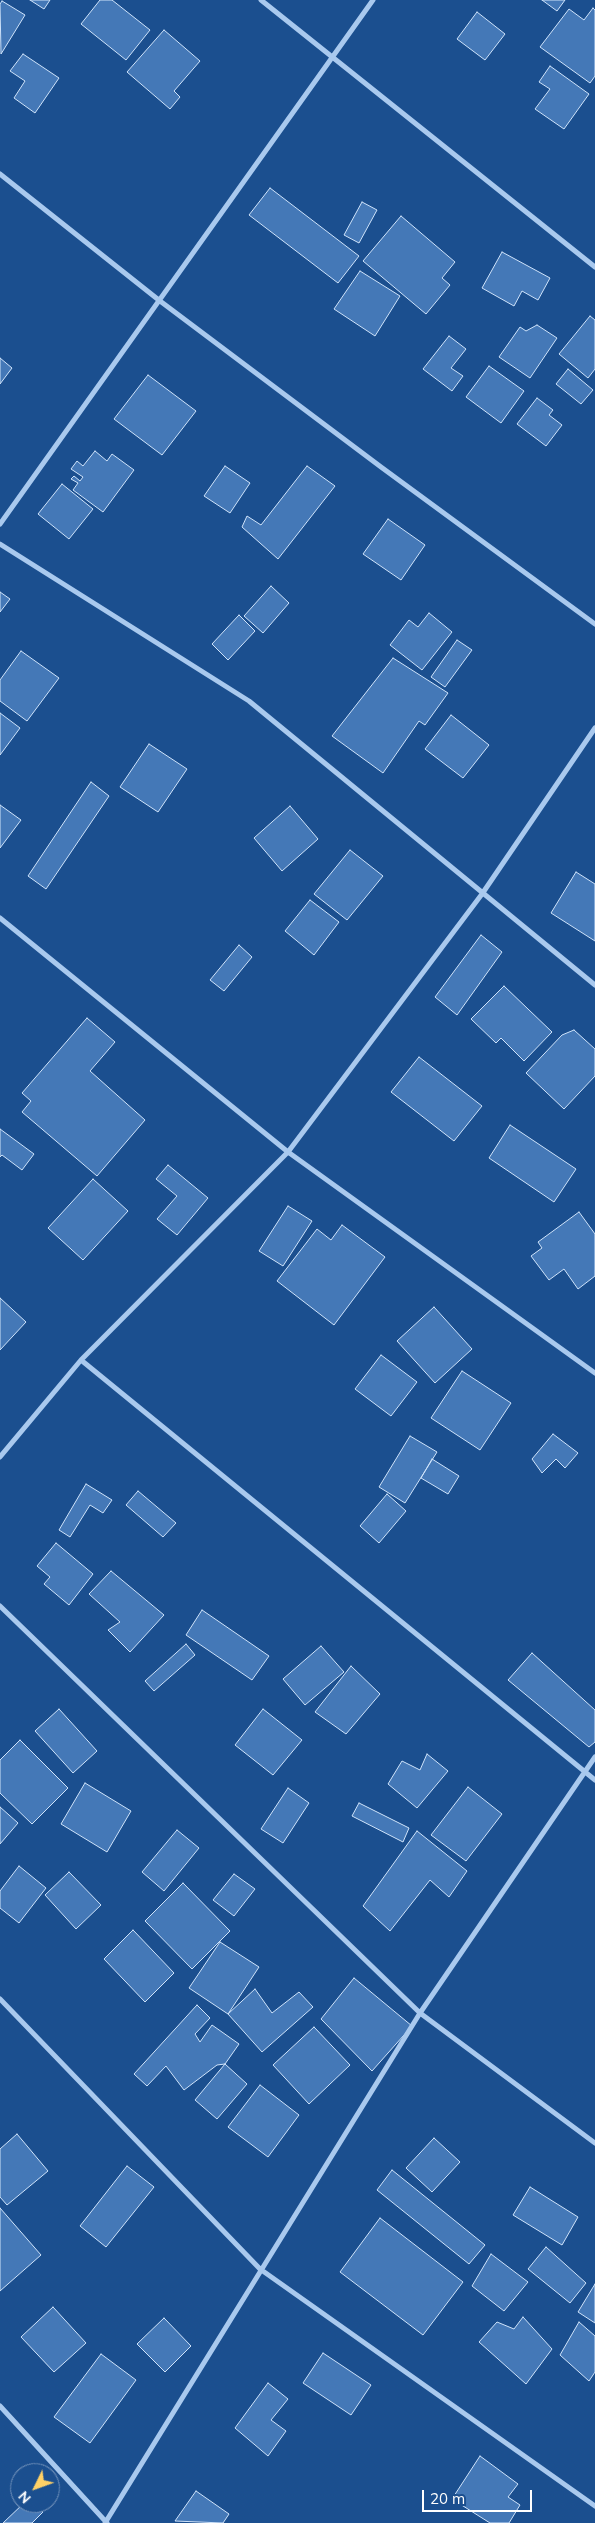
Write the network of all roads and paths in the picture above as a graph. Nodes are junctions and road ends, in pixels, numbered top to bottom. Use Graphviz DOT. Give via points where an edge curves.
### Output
graph roads {
  1 [pos="261,0"];
  2 [pos="373,0"];
  3 [pos="332,58"];
  4 [pos="0,174"];
  5 [pos="595,267"];
  6 [pos="160,301"];
  7 [pos="0,524"];
  8 [pos="0,544"];
  9 [pos="595,624"];
  10 [pos="595,728"];
  11 [pos="482,894"];
  12 [pos="0,918"];
  13 [pos="595,985"];
  14 [pos="288,1152"];
  15 [pos="82,1360"];
  16 [pos="595,1373"];
  17 [pos="0,1457"];
  18 [pos="0,1606"];
  19 [pos="595,1757"];
  20 [pos="584,1773"];
  21 [pos="595,1780"];
  22 [pos="0,1999"];
  23 [pos="420,2013"];
  24 [pos="595,2143"];
  25 [pos="260,2269"];
  26 [pos="0,2406"];
  27 [pos="595,2506"];
  28 [pos="106,2523"];
  1 -- 3 [label="street"];
  2 -- 3 [label="street"];
  3 -- 5 [label="street"];
  3 -- 6 [label="street"];
  4 -- 6 [label="street"];
  6 -- 7 [label="street"];
  6 -- 9 [label="street"];
  8 -- 11 [label="street" via="249,701"];
  10 -- 11 [label="street"];
  11 -- 13 [label="street"];
  11 -- 14 [label="street"];
  12 -- 14 [label="street"];
  14 -- 15 [label="street"];
  14 -- 16 [label="street"];
  15 -- 17 [label="street"];
  15 -- 20 [label="street"];
  18 -- 23 [label="street"];
  19 -- 20 [label="street"];
  20 -- 21 [label="street"];
  20 -- 23 [label="street"];
  22 -- 25 [label="street"];
  23 -- 24 [label="street"];
  23 -- 25 [label="street"];
  25 -- 27 [label="street"];
  25 -- 28 [label="street"];
  26 -- 28 [label="street"];
}
